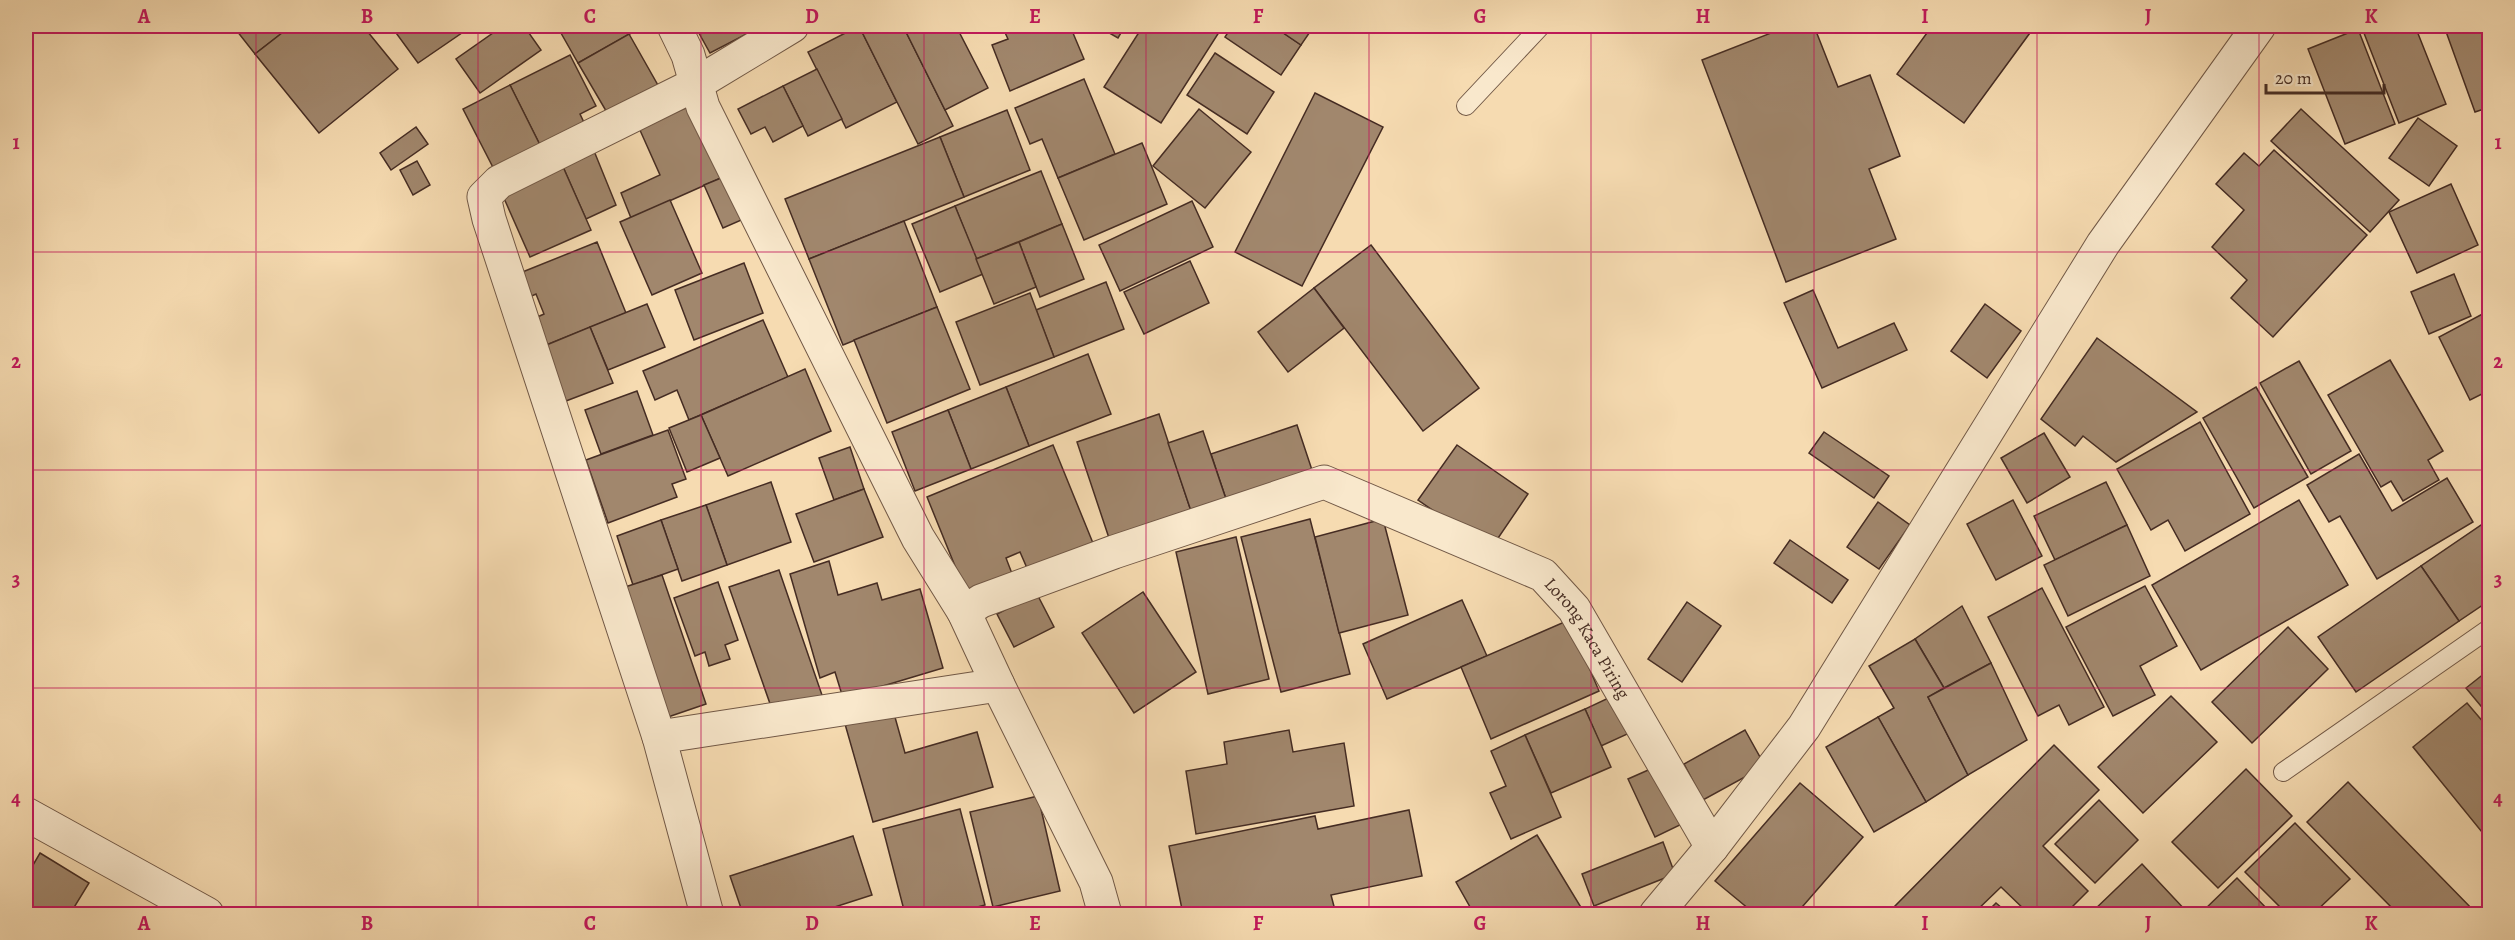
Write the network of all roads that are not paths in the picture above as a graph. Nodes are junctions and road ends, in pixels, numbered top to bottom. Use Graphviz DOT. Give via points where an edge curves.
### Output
graph roads {
  1 [pos="674,26"];
  2 [pos="792,26"];
  3 [pos="1540,26"];
  4 [pos="2259,26"];
  5 [pos="696,84"];
  6 [pos="1466,106"];
  7 [pos="964,612"];
  8 [pos="2490,628"];
  9 [pos="998,685"];
  10 [pos="659,737"];
  11 [pos="2283,772"];
  12 [pos="26,814"];
  13 [pos="1712,847"];
  14 [pos="207,915"];
  15 [pos="707,915"];
  16 [pos="1105,915"];
  17 [pos="1656,915"];
  1 -- 5 [label="street"];
  2 -- 5 [label="street"];
  3 -- 6 [label="lane"];
  4 -- 13 [label="street" via="2103,244 1804,727"];
  5 -- 7 [label="street" via="703,107 918,538"];
  5 -- 10 [label="street" via="499,182 484,196"];
  7 -- 9 [label="street"];
  7 -- 13 [label="street, Lorong Kaca Piring" via="981,601 1114,552 1324,482 1543,575 1574,609"];
  8 -- 11 [label="lane"];
  9 -- 10 [label="street"];
  9 -- 16 [label="street" via="1096,882"];
  10 -- 15 [label="street"];
  12 -- 14 [label="street"];
  13 -- 17 [label="street"];
}
